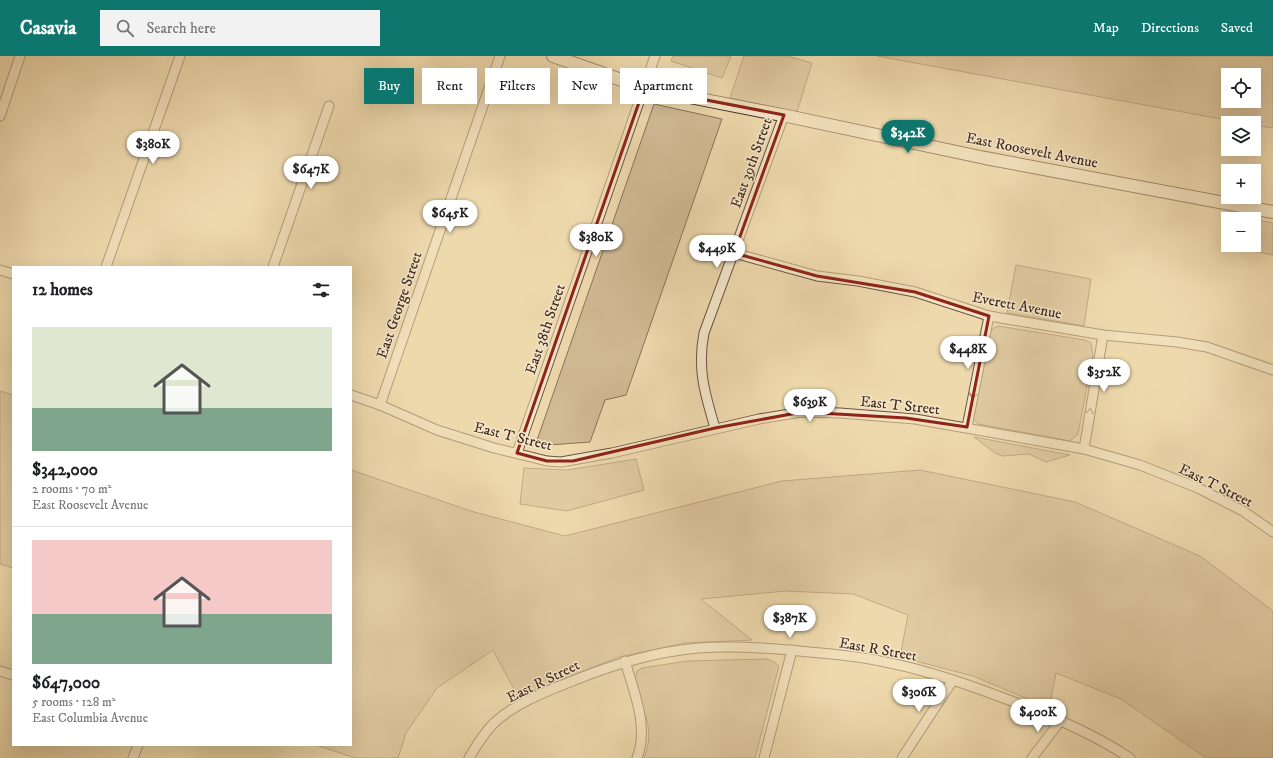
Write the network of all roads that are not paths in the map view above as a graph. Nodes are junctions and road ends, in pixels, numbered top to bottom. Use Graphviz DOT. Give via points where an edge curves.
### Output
graph roads {
  1 [pos="20,56"];
  2 [pos="180,56"];
  3 [pos="500,56"];
  4 [pos="553,56"];
  5 [pos="655,56"];
  6 [pos="651,68"];
  7 [pos="620,80"];
  8 [pos="707,100"];
  9 [pos="638,104"];
  10 [pos="329,106"];
  11 [pos="784,115"];
  12 [pos="0,116"];
  13 [pos="1273,212"];
  14 [pos="734,253"];
  15 [pos="106,266"];
  16 [pos="273,266"];
  17 [pos="0,270"];
  18 [pos="12,274"];
  19 [pos="989,316"];
  20 [pos="1103,334"];
  21 [pos="1273,370"];
  22 [pos="352,395"];
  23 [pos="380,405"];
  24 [pos="967,427"];
  25 [pos="716,428"];
  26 [pos="1084,449"];
  27 [pos="517,453"];
  28 [pos="1273,532"];
  29 [pos="792,650"];
  30 [pos="625,661"];
  31 [pos="0,671"];
  32 [pos="12,675"];
  33 [pos="953,680"];
  34 [pos="1061,720"];
  35 [pos="138,746"];
  36 [pos="133,758"];
  37 [pos="469,758"];
  38 [pos="637,758"];
  39 [pos="764,758"];
  40 [pos="902,758"];
  41 [pos="1032,758"];
  42 [pos="1130,758"];
  1 -- 12 [label="street"];
  2 -- 15 [label="street"];
  3 -- 23 [label="street, East George Street"];
  4 -- 7 [label="street, East Roosevelt Avenue"];
  5 -- 6 [label="street, East 38th Street"];
  8 -- 11 [label="street, East Roosevelt Avenue"];
  9 -- 27 [label="street, East 38th Street"];
  10 -- 16 [label="street"];
  11 -- 13 [label="street, East Roosevelt Avenue" via="985,158"];
  11 -- 14 [label="street, East 39th Street"];
  14 -- 19 [label="street, Everett Avenue" via="817,276 915,292"];
  14 -- 25 [label="street, East 39th Street" via="704,333 701,350 703,388"];
  17 -- 18 [label="street"];
  19 -- 20 [label="street, Everett Avenue"];
  19 -- 24 [label="street, one-way"];
  20 -- 21 [label="street, Everett Avenue" via="1208,348"];
  26 -- 20 [label="street, one-way"];
  22 -- 23 [label="street, East T Street"];
  23 -- 27 [label="street, East T Street" via="437,430"];
  24 -- 25 [label="street, East T Street" via="840,412 802,412"];
  24 -- 26 [label="street, East T Street"];
  25 -- 27 [label="street, East T Street" via="573,461 547,461"];
  26 -- 28 [label="street, East T Street" via="1140,466 1198,488 1243,512"];
  29 -- 30 [label="street, East R Street" via="749,647 698,648"];
  29 -- 33 [label="street, East R Street" via="881,661"];
  29 -- 39 [label="street"];
  30 -- 37 [label="street, East R Street" via="597,670 520,705 495,722"];
  30 -- 38 [label="street" via="643,726"];
  31 -- 32 [label="street"];
  33 -- 34 [label="street, East R Street"];
  33 -- 40 [label="street"];
  34 -- 41 [label="street"];
  34 -- 42 [label="street, East R Street"];
  35 -- 36 [label="street"];
}
